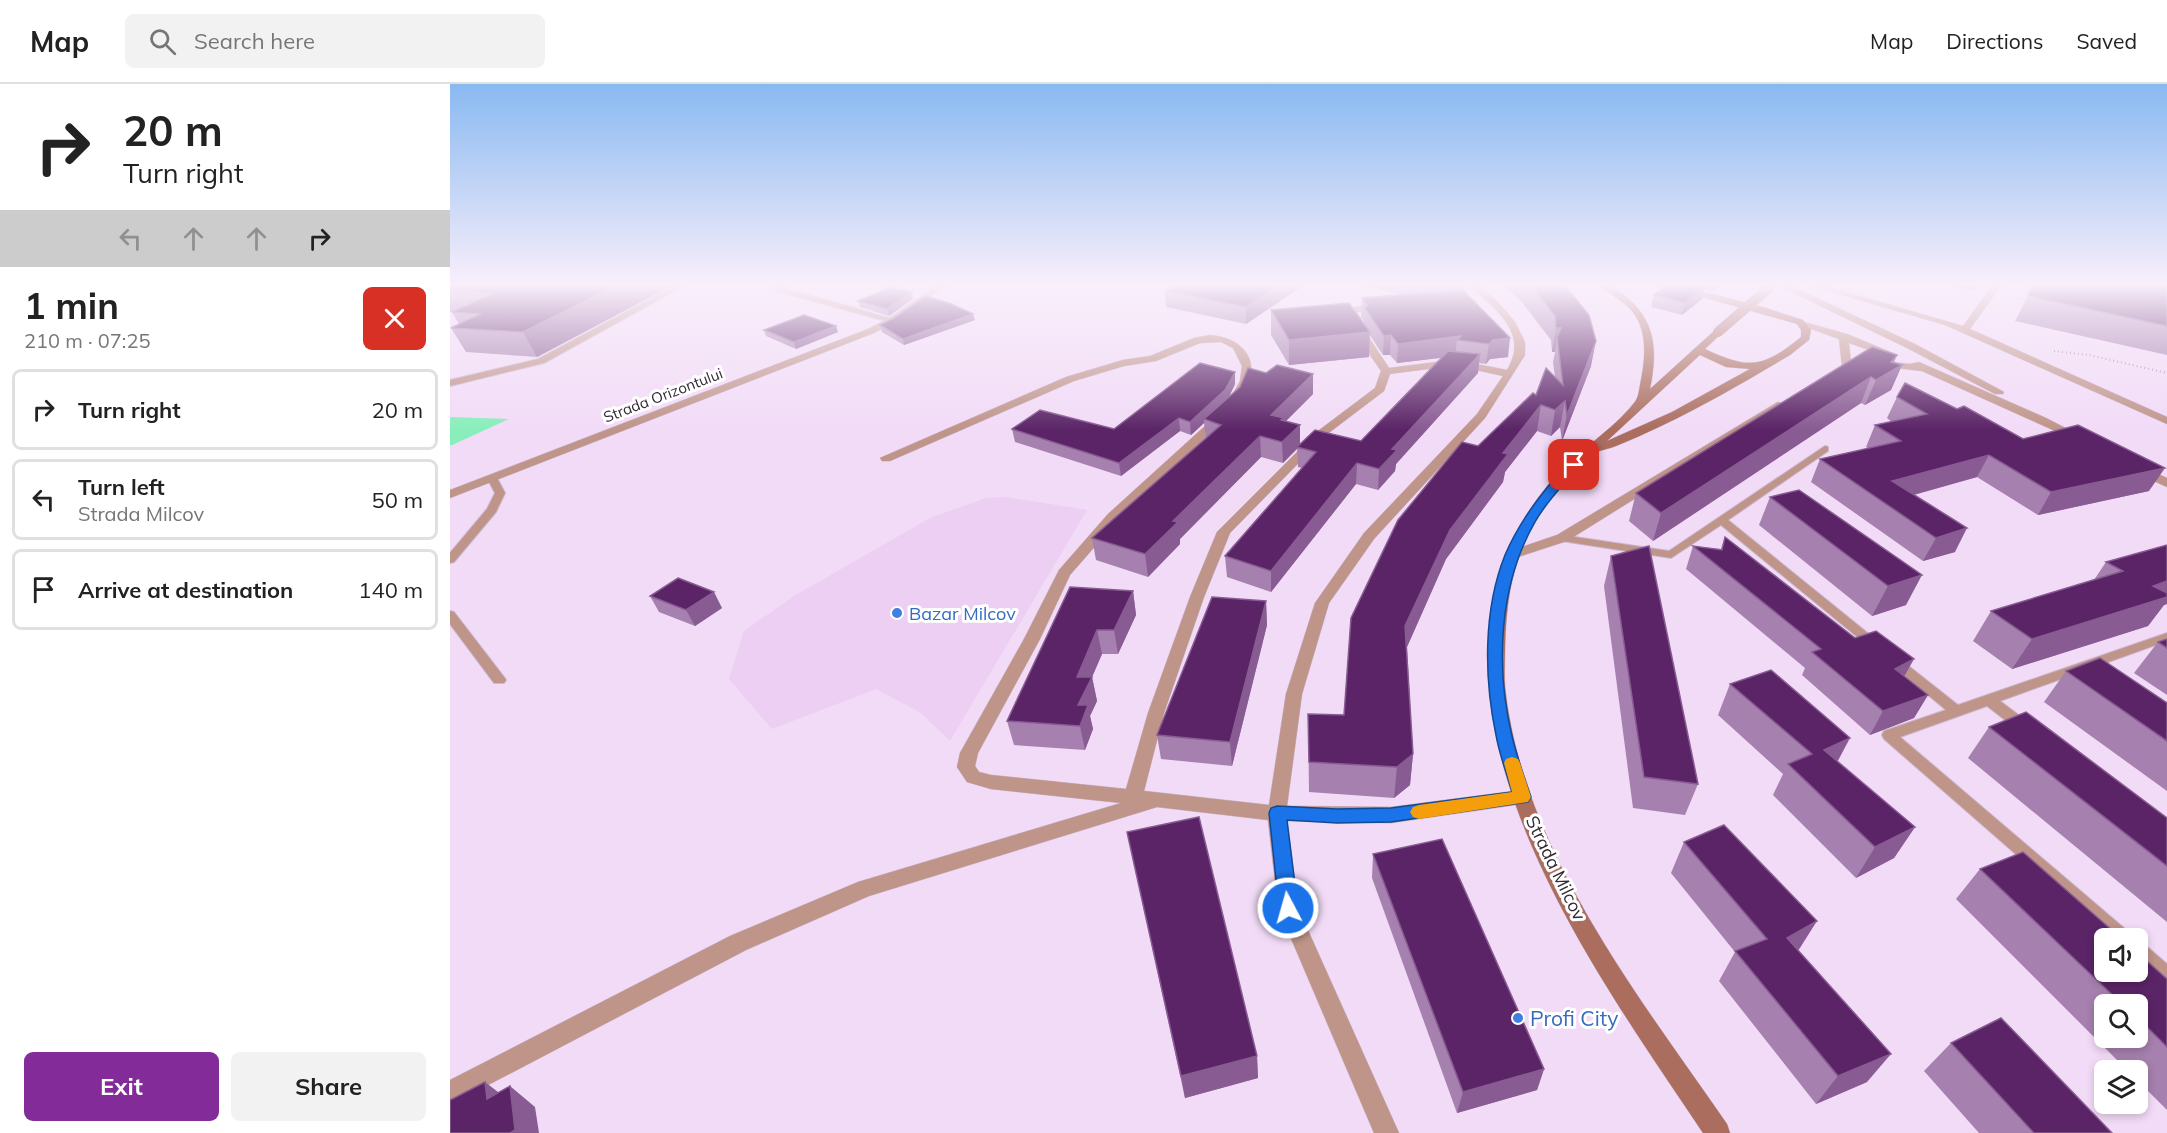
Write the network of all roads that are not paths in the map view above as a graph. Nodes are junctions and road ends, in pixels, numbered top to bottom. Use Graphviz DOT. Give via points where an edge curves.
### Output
graph roads {
  1 [pos="596,332"];
  2 [pos="866,332"];
  3 [pos="1359,332"];
  4 [pos="1516,332"];
  5 [pos="1649,332"];
  6 [pos="1719,332"];
  7 [pos="1806,332"];
  8 [pos="1831,332"];
  9 [pos="1875,332"];
  10 [pos="1969,332"];
  11 [pos="1844,336"];
  12 [pos="1698,350"];
  13 [pos="1872,364"];
  14 [pos="1846,366"];
  15 [pos="1761,367"];
  16 [pos="1923,368"];
  17 [pos="1386,371"];
  18 [pos="1510,374"];
  19 [pos="450,383"];
  20 [pos="1787,400"];
  21 [pos="1641,405"];
  22 [pos="2043,420"];
  23 [pos="2167,421"];
  24 [pos="2094,446"];
  25 [pos="1824,449"];
  26 [pos="1589,452"];
  27 [pos="886,458"];
  28 [pos="2126,462"];
  29 [pos="492,478"];
  30 [pos="2167,483"];
  31 [pos="450,494"];
  32 [pos="1721,520"];
  33 [pos="1562,538"];
  34 [pos="1512,555"];
  35 [pos="450,560"];
  36 [pos="450,615"];
  37 [pos="2167,637"];
  38 [pos="499,680"];
  39 [pos="1989,700"];
  40 [pos="1956,711"];
  41 [pos="2036,736"];
  42 [pos="1132,796"];
  43 [pos="1522,797"];
  44 [pos="1159,799"];
  45 [pos="1277,813"];
  46 [pos="2112,928"];
  47 [pos="2148,959"];
  48 [pos="2167,975"];
  49 [pos="450,1093"];
  50 [pos="1387,1133"];
  51 [pos="1718,1133"];
  1 -- 19 [label="lane" via="542,361"];
  2 -- 29 [label="street, Strada Orizontului"];
  3 -- 17 [label="street"];
  4 -- 18 [label="street" via="1521,353"];
  5 -- 21 [label="main road" via="1650,364"];
  6 -- 12 [label="main road, Strada Milcov, bridge"];
  7 -- 15 [label="main road" via="1806,338"];
  8 -- 11 [label="street"];
  9 -- 22 [label="street" via="1967,374"];
  10 -- 23 [label="street"];
  11 -- 14 [label="street"];
  11 -- 16 [label="street"];
  12 -- 15 [label="main road" via="1730,365"];
  12 -- 21 [label="main road, Strada Milcov"];
  13 -- 16 [label="street"];
  15 -- 26 [label="main road" via="1644,429"];
  16 -- 22 [label="street"];
  17 -- 18 [label="street" via="1444,364"];
  17 -- 42 [label="street" via="1380,389 1322,433 1224,532 1156,713"];
  18 -- 45 [label="street" via="1480,416 1369,536 1322,603 1294,694"];
  20 -- 33 [label="street"];
  21 -- 26 [label="main road, Strada Milcov"];
  22 -- 24 [label="street"];
  25 -- 32 [label="lane"];
  26 -- 34 [label="main road, Strada Milcov" via="1543,500"];
  27 -- 42 [label="street" via="1070,379 1152,358 1204,339 1223,339 1237,346 1247,366 1245,381 1233,406 1113,517 1064,573 969,753 966,767 973,777 991,782"];
  28 -- 30 [label="street"];
  29 -- 31 [label="street, Strada Orizontului"];
  29 -- 35 [label="lane" via="500,493 492,510"];
  32 -- 33 [label="lane" via="1671,555"];
  32 -- 40 [label="lane"];
  33 -- 34 [label="street"];
  34 -- 43 [label="main road, Strada Milcov" via="1502,589 1495,673 1503,735"];
  36 -- 38 [label="lane"];
  37 -- 39 [label="lane"];
  39 -- 40 [label="lane"];
  39 -- 41 [label="lane"];
  40 -- 46 [label="lane" via="1889,735"];
  42 -- 44 [label="street"];
  43 -- 45 [label="street" via="1391,815"];
  43 -- 51 [label="main road, Strada Milcov" via="1542,846 1610,971"];
  44 -- 45 [label="street"];
  44 -- 49 [label="street" via="865,888 738,943"];
  45 -- 50 [label="street" via="1288,908"];
  47 -- 48 [label="lane"];
}
